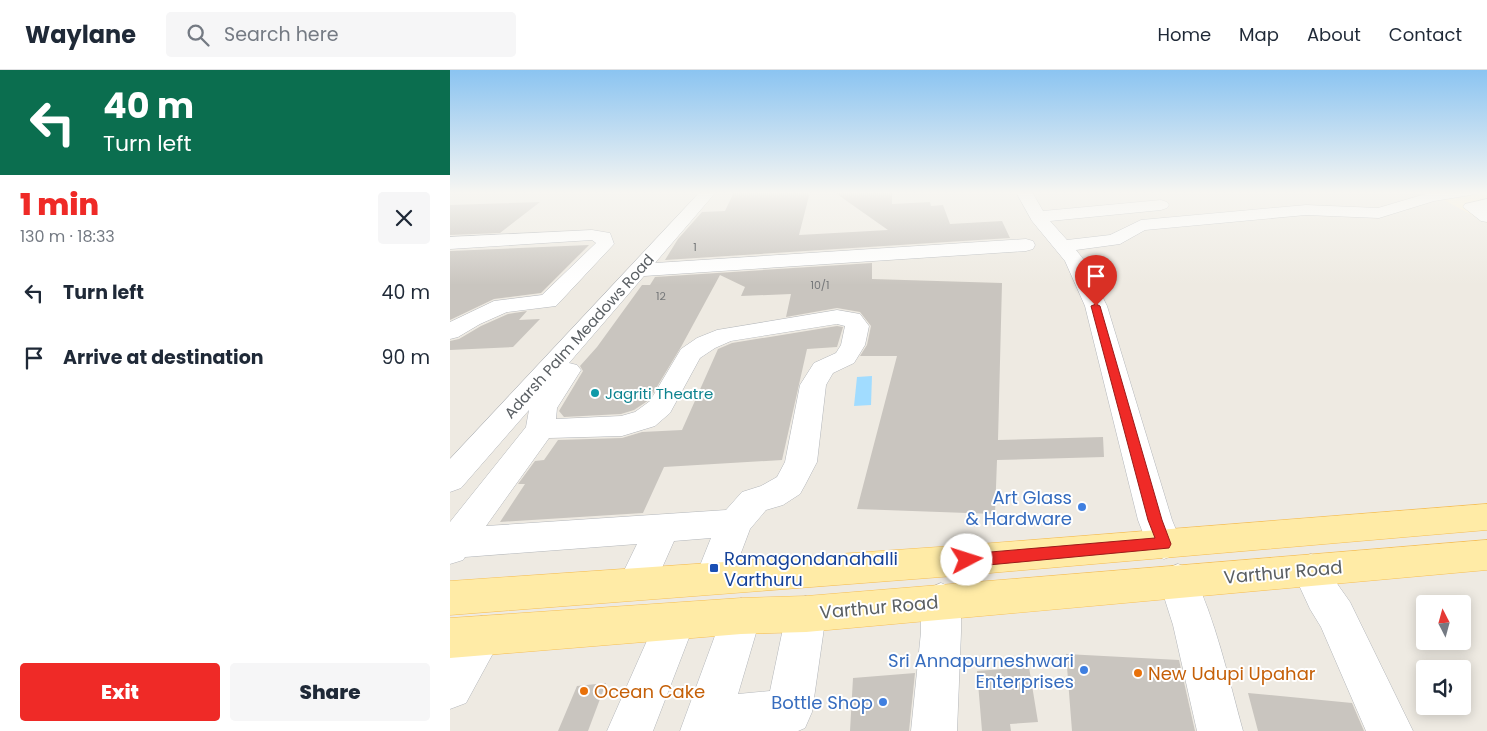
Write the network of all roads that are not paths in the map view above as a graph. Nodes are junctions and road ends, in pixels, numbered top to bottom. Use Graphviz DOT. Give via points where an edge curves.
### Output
graph roads {
  1 [pos="664,223"];
  2 [pos="672,223"];
  3 [pos="1043,223"];
  4 [pos="1164,223"];
  5 [pos="450,243"];
  6 [pos="1026,245"];
  7 [pos="1061,246"];
  8 [pos="581,267"];
  9 [pos="619,267"];
  10 [pos="450,332"];
  11 [pos="568,370"];
  12 [pos="540,429"];
  13 [pos="450,465"];
  14 [pos="450,480"];
  15 [pos="1487,518"];
  16 [pos="735,523"];
  17 [pos="662,528"];
  18 [pos="453,546"];
  19 [pos="1487,554"];
  20 [pos="1171,562"];
  21 [pos="1311,570"];
  22 [pos="714,578"];
  23 [pos="637,583"];
  24 [pos="450,598"];
  25 [pos="941,601"];
  26 [pos="806,614"];
  27 [pos="741,616"];
  28 [pos="676,622"];
  29 [pos="466,636"];
  30 [pos="450,687"];
  31 [pos="630,731"];
  32 [pos="703,731"];
  33 [pos="730,731"];
  34 [pos="934,731"];
  35 [pos="1220,731"];
  36 [pos="1390,731"];
  1 -- 9 [label="street, Adarsh Palm Meadows Road"];
  2 -- 9 [label="street, Adarsh Palm Meadows Road"];
  3 -- 7 [label="street"];
  4 -- 7 [label="street" via="1140,225 1114,240"];
  5 -- 8 [label="street" via="604,237 605,244"];
  6 -- 9 [label="street"];
  7 -- 20 [label="street" via="1074,260 1096,306 1155,520"];
  8 -- 9 [label="street"];
  8 -- 10 [label="street" via="548,301 502,306"];
  9 -- 13 [label="street, Adarsh Palm Meadows Road"];
  9 -- 14 [label="street, Adarsh Palm Meadows Road"];
  11 -- 12 [label="street" via="543,408"];
  12 -- 16 [label="street" via="622,426 646,419 660,407 690,354 725,334 837,317 852,319 857,326 853,345 845,358 822,368 814,385 801,462 789,485 771,496 754,501"];
  12 -- 18 [label="street"];
  15 -- 20 [label="main road, Varthur Road"];
  16 -- 17 [label="street"];
  16 -- 22 [label="street"];
  17 -- 18 [label="street"];
  17 -- 23 [label="street"];
  19 -- 21 [label="main road, Varthur Road"];
  20 -- 21 [label="main road, Varthur Road"];
  20 -- 22 [label="main road, Varthur Road"];
  20 -- 25 [label="main road, Varthur Road"];
  20 -- 35 [label="street" via="1193,625"];
  21 -- 36 [label="street" via="1336,615"];
  22 -- 23 [label="main road, Varthur Road"];
  23 -- 24 [label="main road, Varthur Road"];
  25 -- 26 [label="main road, Varthur Road"];
  25 -- 34 [label="street"];
  26 -- 27 [label="main road, Varthur Road"];
  26 -- 33 [label="street" via="789,712 734,717"];
  27 -- 28 [label="main road, Varthur Road"];
  27 -- 32 [label="street"];
  28 -- 29 [label="main road, Varthur Road"];
  28 -- 31 [label="street"];
  29 -- 30 [label="street"];
}
